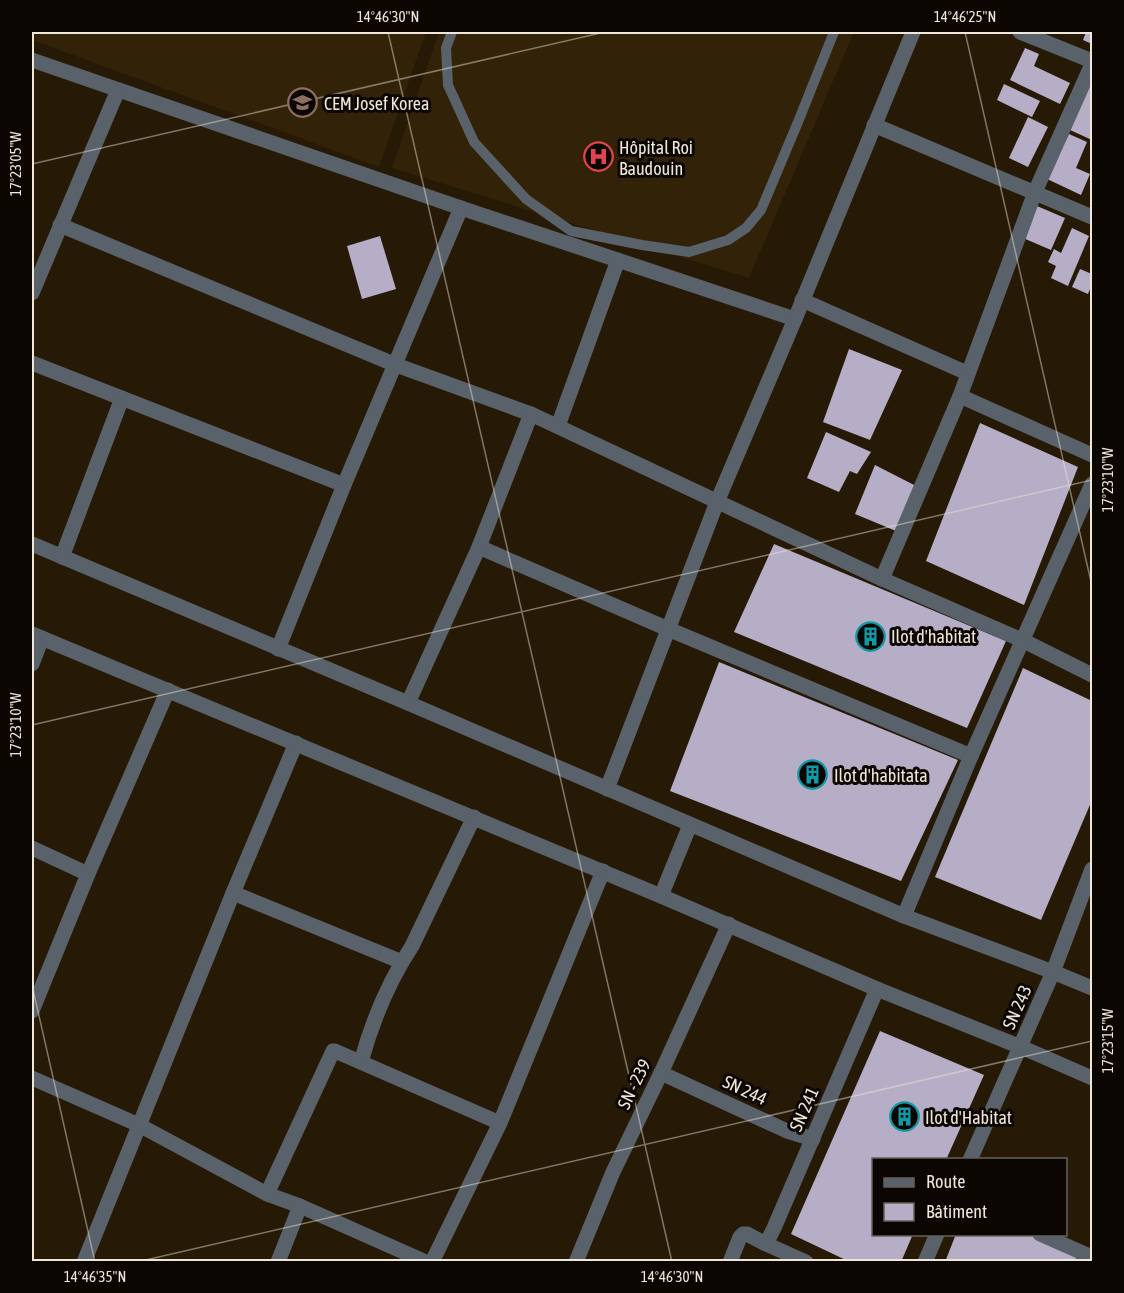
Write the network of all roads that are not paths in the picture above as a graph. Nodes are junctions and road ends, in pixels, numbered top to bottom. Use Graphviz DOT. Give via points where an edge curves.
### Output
graph roads {
  1 [pos="452,32"];
  2 [pos="834,32"];
  3 [pos="913,32"];
  4 [pos="1020,32"];
  5 [pos="32,60"];
  6 [pos="1092,63"];
  7 [pos="118,90"];
  8 [pos="874,125"];
  9 [pos="1035,192"];
  10 [pos="461,207"];
  11 [pos="1092,216"];
  12 [pos="60,225"];
  13 [pos="618,260"];
  14 [pos="32,293"];
  15 [pos="802,300"];
  16 [pos="795,319"];
  17 [pos="32,363"];
  18 [pos="396,365"];
  19 [pos="967,373"];
  20 [pos="960,396"];
  21 [pos="122,398"];
  22 [pos="531,414"];
  23 [pos="558,426"];
  24 [pos="1092,454"];
  25 [pos="1092,484"];
  26 [pos="345,485"];
  27 [pos="717,502"];
  28 [pos="32,544"];
  29 [pos="479,547"];
  30 [pos="62,557"];
  31 [pos="882,579"];
  32 [pos="668,629"];
  33 [pos="37,636"];
  34 [pos="1023,641"];
  35 [pos="278,648"];
  36 [pos="32,663"];
  37 [pos="1092,675"];
  38 [pos="168,690"];
  39 [pos="408,703"];
  40 [pos="296,743"];
  41 [pos="971,756"];
  42 [pos="607,789"];
  43 [pos="474,817"];
  44 [pos="690,825"];
  45 [pos="32,848"];
  46 [pos="1092,868"];
  47 [pos="603,871"];
  48 [pos="88,874"];
  49 [pos="233,893"];
  50 [pos="661,896"];
  51 [pos="904,916"];
  52 [pos="729,924"];
  53 [pos="402,962"];
  54 [pos="1053,972"];
  55 [pos="1092,988"];
  56 [pos="877,989"];
  57 [pos="32,1011"];
  58 [pos="1021,1047"];
  59 [pos="361,1062"];
  60 [pos="661,1073"];
  61 [pos="32,1078"];
  62 [pos="1092,1078"];
  63 [pos="500,1123"];
  64 [pos="139,1125"];
  65 [pos="813,1139"];
  66 [pos="971,1158"];
  67 [pos="267,1194"];
  68 [pos="300,1206"];
  69 [pos="936,1236"];
  70 [pos="1044,1236"];
  71 [pos="766,1244"];
  72 [pos="1087,1258"];
  73 [pos="84,1262"];
  74 [pos="278,1262"];
  75 [pos="426,1262"];
  76 [pos="432,1262"];
  77 [pos="576,1262"];
  78 [pos="730,1262"];
  79 [pos="806,1262"];
  80 [pos="925,1262"];
  1 -- 2 [label="lane" via="446,48 448,85 474,142 526,199 572,231 689,252 728,240 746,228 761,210"];
  3 -- 8 [label="street"];
  4 -- 6 [label="street"];
  5 -- 7 [label="street"];
  6 -- 9 [label="street"];
  7 -- 10 [label="street"];
  7 -- 12 [label="street"];
  8 -- 9 [label="street"];
  8 -- 15 [label="street"];
  9 -- 11 [label="street"];
  9 -- 19 [label="street"];
  10 -- 13 [label="street"];
  10 -- 18 [label="street"];
  12 -- 14 [label="street"];
  12 -- 18 [label="street"];
  13 -- 16 [label="street"];
  13 -- 23 [label="street"];
  15 -- 16 [label="street"];
  15 -- 19 [label="street"];
  16 -- 27 [label="street"];
  17 -- 21 [label="street"];
  18 -- 22 [label="street"];
  18 -- 26 [label="street"];
  19 -- 20 [label="street"];
  20 -- 24 [label="street"];
  20 -- 31 [label="street"];
  21 -- 26 [label="street"];
  21 -- 30 [label="street"];
  22 -- 23 [label="street"];
  22 -- 29 [label="street"];
  23 -- 27 [label="street"];
  25 -- 34 [label="street"];
  26 -- 35 [label="street"];
  27 -- 31 [label="street"];
  27 -- 32 [label="street"];
  28 -- 30 [label="street"];
  29 -- 32 [label="street"];
  29 -- 39 [label="street"];
  30 -- 35 [label="street"];
  31 -- 34 [label="street"];
  32 -- 41 [label="street"];
  32 -- 42 [label="street"];
  33 -- 36 [label="street"];
  33 -- 38 [label="street"];
  34 -- 37 [label="street"];
  34 -- 41 [label="street"];
  35 -- 39 [label="street"];
  38 -- 40 [label="street"];
  38 -- 48 [label="street"];
  39 -- 42 [label="street"];
  40 -- 43 [label="street"];
  40 -- 49 [label="street"];
  41 -- 51 [label="street"];
  42 -- 44 [label="street"];
  43 -- 47 [label="street"];
  43 -- 53 [label="street"];
  44 -- 50 [label="street"];
  44 -- 51 [label="street"];
  45 -- 48 [label="street"];
  46 -- 54 [label="street, SN 243"];
  47 -- 50 [label="street"];
  47 -- 63 [label="street"];
  48 -- 57 [label="street"];
  49 -- 53 [label="street"];
  49 -- 64 [label="street"];
  50 -- 52 [label="street"];
  51 -- 54 [label="street"];
  52 -- 56 [label="street"];
  52 -- 60 [label="street, SN - 239"];
  53 -- 59 [label="street" via="369,1032"];
  54 -- 55 [label="street"];
  54 -- 58 [label="street, SN 243"];
  56 -- 58 [label="street"];
  56 -- 65 [label="street, SN 241"];
  58 -- 62 [label="street"];
  58 -- 66 [label="street, SN 243"];
  59 -- 63 [label="street"];
  59 -- 67 [label="street" via="331,1052"];
  60 -- 65 [label="street, SN 244" via="787,1131"];
  60 -- 77 [label="street, SN - 239"];
  61 -- 64 [label="street"];
  63 -- 76 [label="street"];
  64 -- 67 [label="street"];
  64 -- 73 [label="street"];
  65 -- 71 [label="street, SN 241"];
  67 -- 68 [label="street"];
  68 -- 74 [label="street"];
  68 -- 75 [label="street"];
  69 -- 80 [label="street"];
  70 -- 72 [label="street"];
  71 -- 78 [label="street" via="743,1234"];
  71 -- 79 [label="street"];
}
